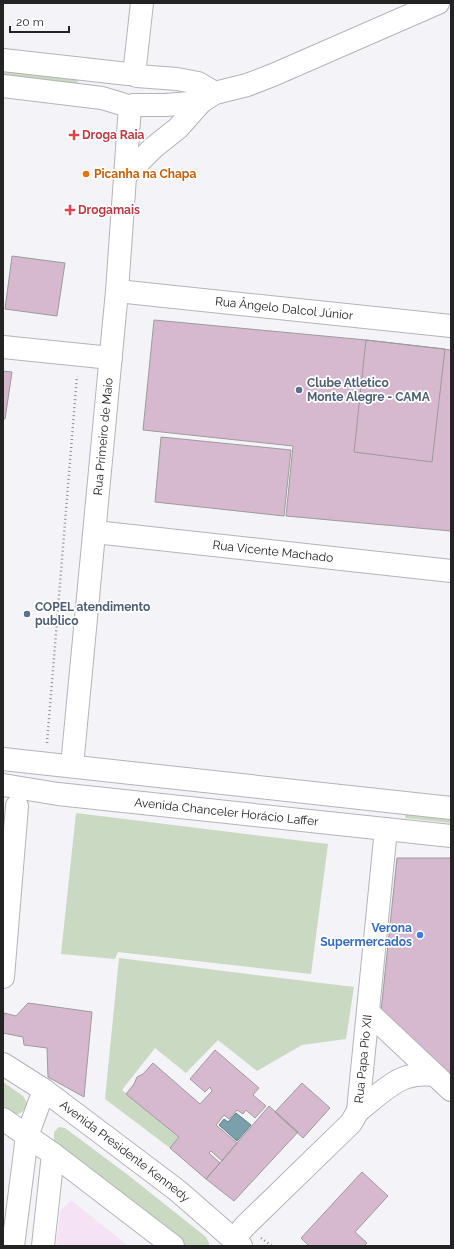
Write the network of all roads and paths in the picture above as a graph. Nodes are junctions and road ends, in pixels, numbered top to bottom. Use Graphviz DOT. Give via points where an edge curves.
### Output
graph roads {
  1 [pos="142,3"];
  2 [pos="438,3"];
  3 [pos="3,60"];
  4 [pos="133,75"];
  5 [pos="3,86"];
  6 [pos="208,97"];
  7 [pos="128,105"];
  8 [pos="125,176"];
  9 [pos="118,291"];
  10 [pos="451,326"];
  11 [pos="3,347"];
  12 [pos="110,358"];
  13 [pos="78,376"];
  14 [pos="95,532"];
  15 [pos="451,571"];
  16 [pos="47,745"];
  17 [pos="3,759"];
  18 [pos="71,766"];
  19 [pos="3,785"];
  20 [pos="66,794"];
  21 [pos="17,806"];
  22 [pos="451,808"];
  23 [pos="386,829"];
  24 [pos="451,836"];
  25 [pos="3,977"];
  26 [pos="368,1012"];
  27 [pos="3,1064"];
  28 [pos="435,1075"];
  29 [pos="44,1090"];
  30 [pos="451,1090"];
  31 [pos="358,1111"];
  32 [pos="3,1119"];
  33 [pos="27,1136"];
  34 [pos="53,1154"];
  35 [pos="10,1234"];
  36 [pos="44,1239"];
  37 [pos="238,1243"];
  38 [pos="172,1246"];
  1 -- 4 [label="main road"];
  2 -- 6 [label="main road" via="273,75"];
  3 -- 4 [label="main road"];
  4 -- 6 [label="main road" via="198,83"];
  4 -- 7 [label="main road" via="144,85 144,95 142,100"];
  5 -- 7 [label="main road" via="102,98"];
  6 -- 7 [label="main road" via="166,106"];
  6 -- 8 [label="main road"];
  7 -- 8 [label="main road, Rua Primeiro de Maio"];
  8 -- 9 [label="main road, Rua Primeiro de Maio"];
  9 -- 10 [label="main road, Rua Ângelo Dalcol Júnior"];
  9 -- 12 [label="main road, Rua Primeiro de Maio"];
  11 -- 12 [label="main road"];
  12 -- 14 [label="main road, Rua Primeiro de Maio"];
  13 -- 16 [label="path"];
  14 -- 15 [label="main road, Rua Vicente Machado"];
  14 -- 18 [label="main road, Rua Primeiro de Maio"];
  17 -- 18 [label="main road"];
  18 -- 20 [label="main road, Rua Primeiro de Maio" via="57,769 55,773 54,783"];
  18 -- 22 [label="main road"];
  19 -- 20 [label="main road, Avenida Chanceler Horácio Laffer"];
  20 -- 23 [label="main road, Avenida Chanceler Horácio Laffer"];
  21 -- 25 [label="main road"];
  23 -- 24 [label="main road, Avenida Chanceler Horácio Laffer"];
  23 -- 26 [label="main road, Rua Papa Pio XII"];
  26 -- 28 [label="main road"];
  26 -- 31 [label="main road, Rua Papa Pio XII"];
  27 -- 29 [label="main road, Avenida Presidente Kennedy"];
  28 -- 30 [label="main road"];
  28 -- 31 [label="main road" via="420,1074 406,1077 394,1083"];
  29 -- 33 [label="main road"];
  29 -- 37 [label="main road, Avenida Presidente Kennedy" via="178,1191"];
  31 -- 37 [label="main road, Rua Papa Pio XII" via="351,1123 245,1226"];
  32 -- 33 [label="main road"];
  33 -- 34 [label="main road"];
  33 -- 35 [label="main road"];
  34 -- 36 [label="main road"];
  34 -- 38 [label="main road"];
  35 -- 36 [label="main road"];
}
